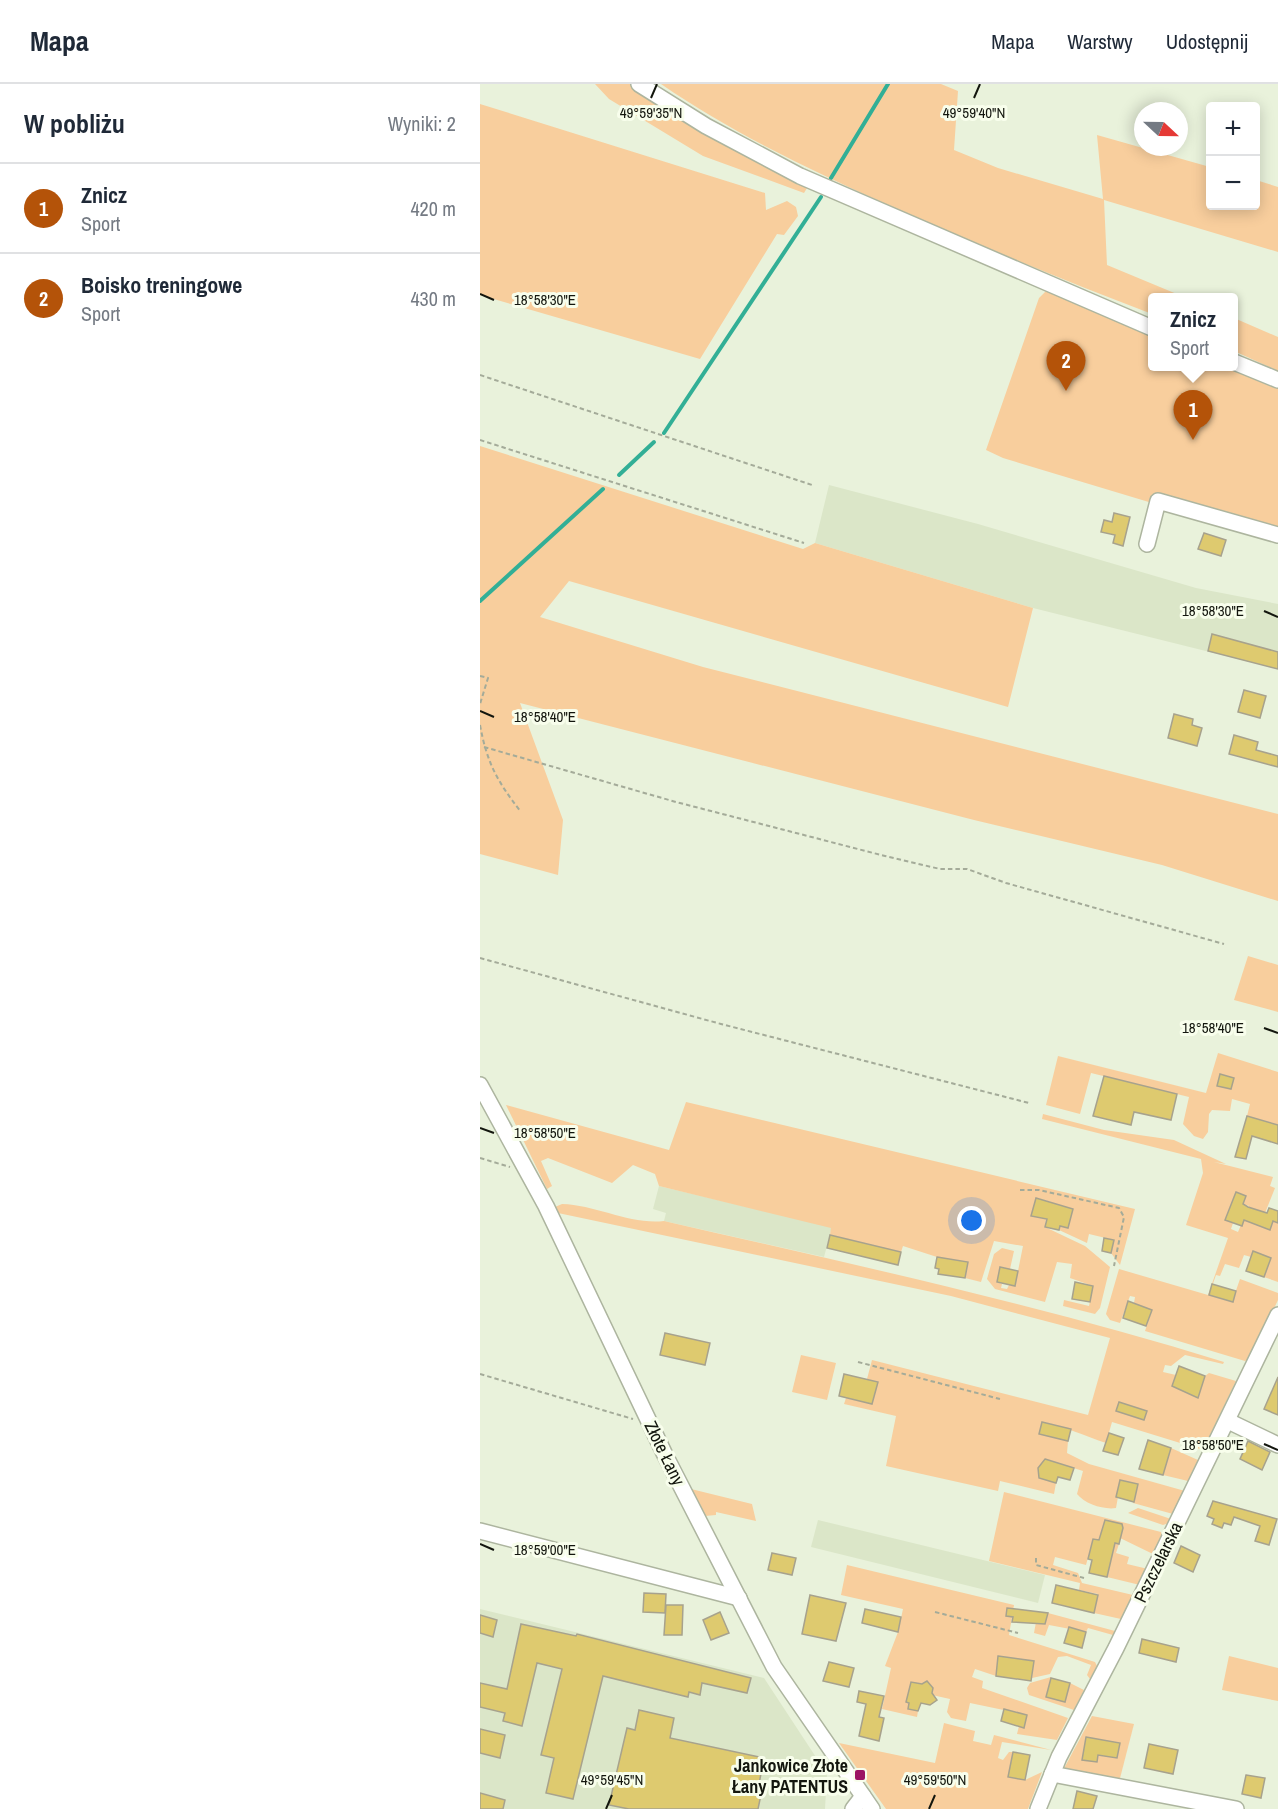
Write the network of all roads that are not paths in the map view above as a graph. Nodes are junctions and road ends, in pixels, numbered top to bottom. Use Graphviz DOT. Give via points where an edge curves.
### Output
graph roads {
  1 [pos="639,84"];
  2 [pos="1148,326"];
  3 [pos="1238,364"];
  4 [pos="1278,380"];
  5 [pos="1278,535"];
  6 [pos="1147,544"];
  7 [pos="480,1086"];
  8 [pos="1278,1315"];
  9 [pos="1228,1421"];
  10 [pos="1278,1445"];
  11 [pos="480,1531"];
  12 [pos="739,1598"];
  13 [pos="1052,1774"];
  14 [pos="863,1796"];
  15 [pos="852,1809"];
  16 [pos="872,1809"];
  17 [pos="1038,1809"];
  18 [pos="1236,1809"];
  1 -- 2 [label="street" via="706,126 801,176"];
  3 -- 4 [label="street"];
  5 -- 6 [label="street" via="1158,501"];
  7 -- 12 [label="street, Złote Łany" via="525,1167"];
  8 -- 9 [label="street, Pszczelarska"];
  9 -- 10 [label="street"];
  9 -- 13 [label="street, Pszczelarska"];
  11 -- 12 [label="street"];
  12 -- 14 [label="street, Złote Łany" via="780,1676"];
  13 -- 17 [label="street, Pszczelarska"];
  13 -- 18 [label="street"];
  14 -- 15 [label="street"];
  14 -- 16 [label="street, Złote Łany"];
}
